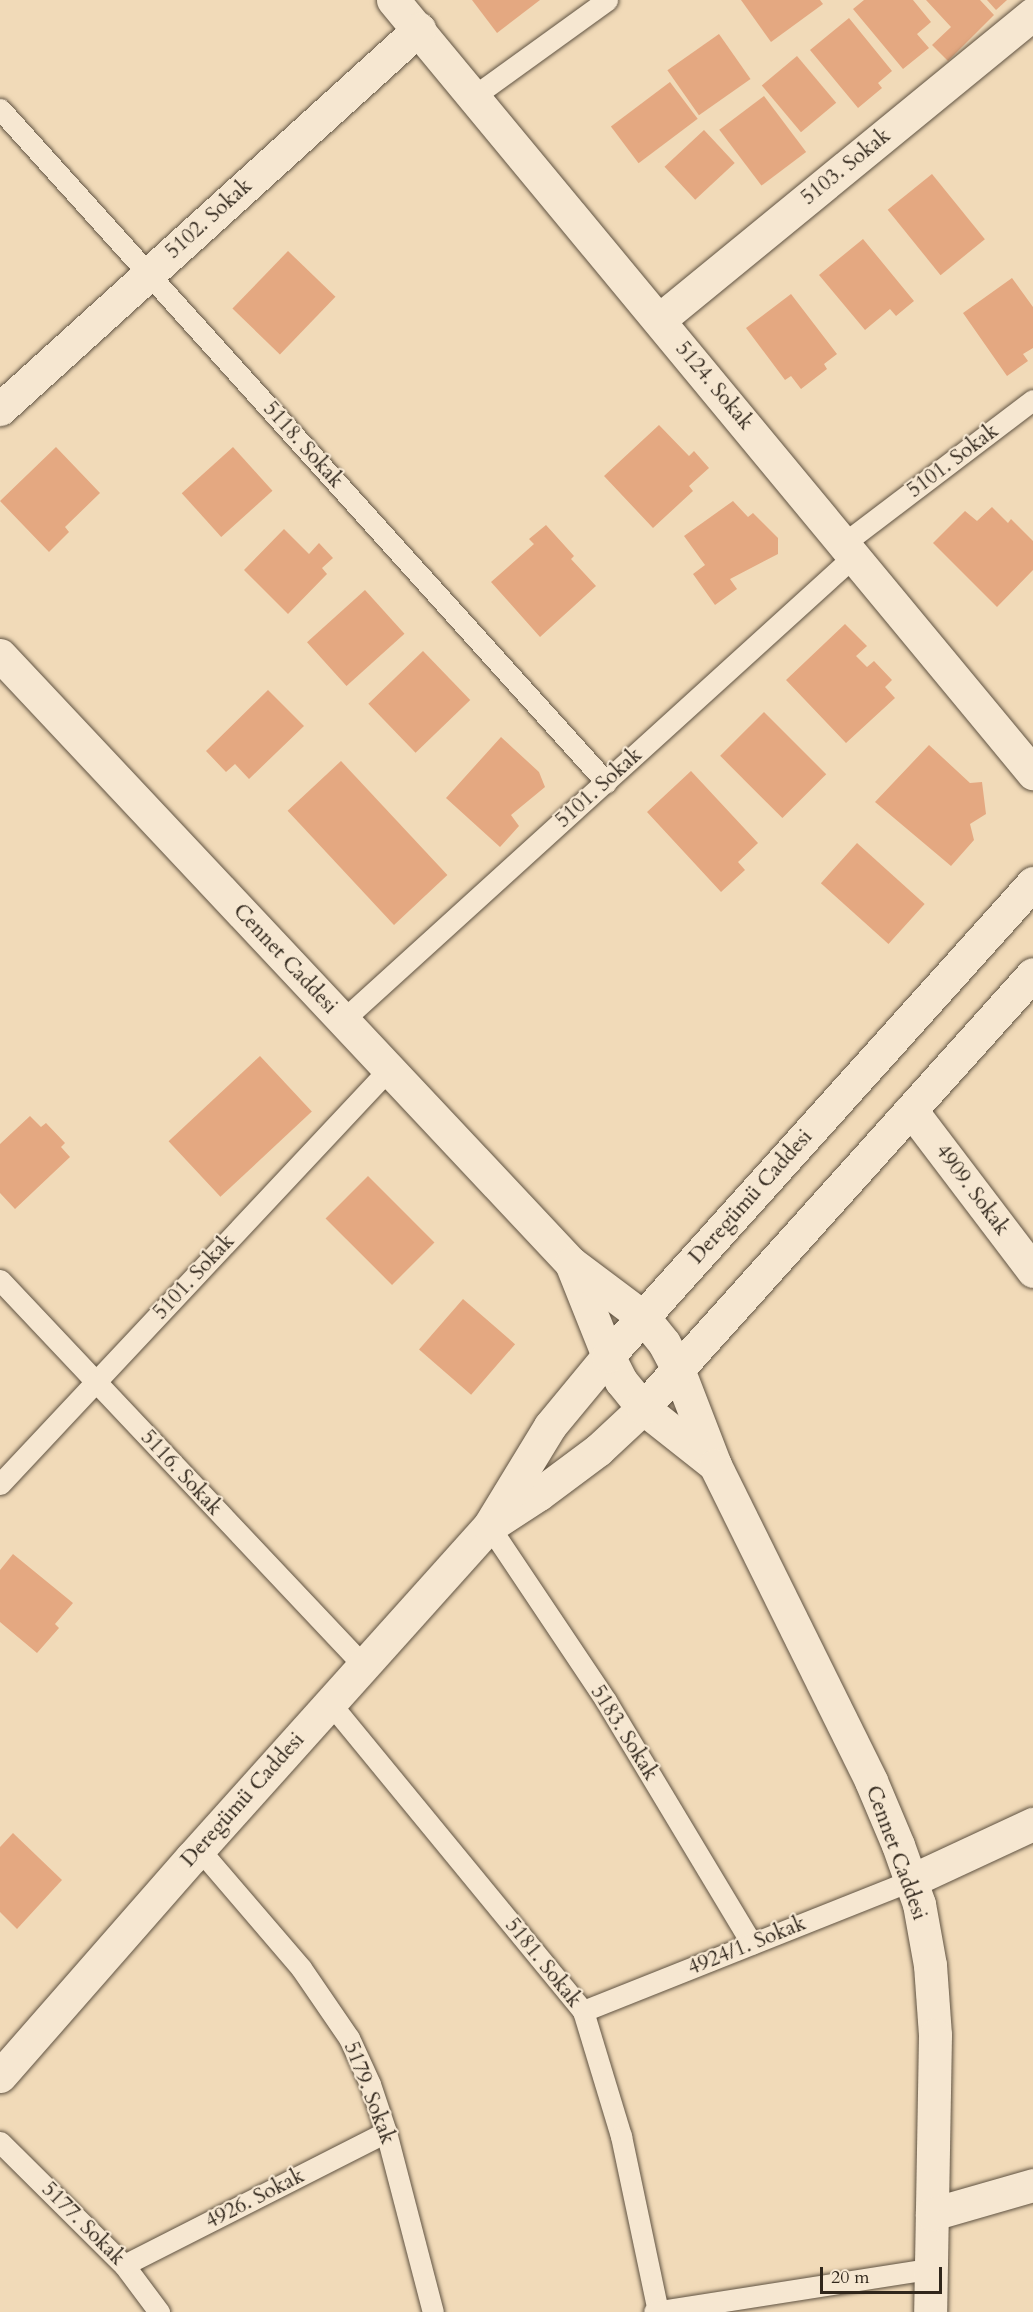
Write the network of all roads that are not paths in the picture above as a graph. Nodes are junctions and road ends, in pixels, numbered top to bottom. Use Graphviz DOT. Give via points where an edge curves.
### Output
graph roads {
  1 [pos="393,0"];
  2 [pos="607,0"];
  3 [pos="1033,14"];
  4 [pos="419,29"];
  5 [pos="474,96"];
  6 [pos="0,109"];
  7 [pos="148,274"];
  8 [pos="659,320"];
  9 [pos="1033,400"];
  10 [pos="0,409"];
  11 [pos="849,550"];
  12 [pos="0,655"];
  13 [pos="1033,773"];
  14 [pos="606,782"];
  15 [pos="1033,883"];
  16 [pos="1033,974"];
  17 [pos="343,1020"];
  18 [pos="389,1069"];
  19 [pos="911,1110"];
  20 [pos="571,1263"];
  21 [pos="1033,1271"];
  22 [pos="0,1280"];
  23 [pos="643,1317"];
  24 [pos="608,1356"];
  25 [pos="678,1369"];
  26 [pos="96,1382"];
  27 [pos="644,1408"];
  28 [pos="716,1465"];
  29 [pos="0,1484"];
  30 [pos="489,1526"];
  31 [pos="363,1665"];
  32 [pos="330,1703"];
  33 [pos="1033,1824"];
  34 [pos="199,1849"];
  35 [pos="910,1881"];
  36 [pos="753,1944"];
  37 [pos="583,2011"];
  38 [pos="0,2076"];
  39 [pos="386,2132"];
  40 [pos="0,2142"];
  41 [pos="1033,2186"];
  42 [pos="932,2214"];
  43 [pos="124,2265"];
  44 [pos="930,2270"];
  45 [pos="159,2312"];
  46 [pos="433,2312"];
  47 [pos="656,2312"];
  48 [pos="930,2312"];
  1 -- 4 [label="street, 5124. Sokak"];
  2 -- 5 [label="lane"];
  3 -- 8 [label="street, 5103. Sokak"];
  4 -- 5 [label="street, 5124. Sokak"];
  4 -- 7 [label="street, 5102. Sokak"];
  5 -- 8 [label="street, 5124. Sokak"];
  6 -- 7 [label="lane, 5118. Sokak"];
  7 -- 10 [label="street, 5102. Sokak"];
  7 -- 14 [label="lane, 5118. Sokak"];
  8 -- 11 [label="street, 5124. Sokak"];
  9 -- 11 [label="lane, 5101. Sokak"];
  11 -- 13 [label="street, 5124. Sokak"];
  11 -- 14 [label="lane, 5101. Sokak"];
  12 -- 17 [label="street, Cennet Caddesi"];
  14 -- 17 [label="lane, 5101. Sokak"];
  15 -- 23 [label="street, Deregümü Caddesi"];
  16 -- 19 [label="street, Deregümü Caddesi"];
  17 -- 18 [label="street, Cennet Caddesi"];
  18 -- 20 [label="street, Cennet Caddesi"];
  18 -- 26 [label="lane, 5101. Sokak"];
  19 -- 21 [label="street, 4909. Sokak"];
  19 -- 25 [label="street, Deregümü Caddesi"];
  20 -- 23 [label="street, Cennet Caddesi"];
  20 -- 24 [label="street, Cennet Caddesi"];
  22 -- 26 [label="lane, 5116. Sokak"];
  23 -- 24 [label="street, Deregümü Caddesi"];
  23 -- 25 [label="street, Cennet Caddesi"];
  24 -- 27 [label="street, Cennet Caddesi" via="621,1381"];
  24 -- 30 [label="street, Deregümü Caddesi" via="550,1426"];
  25 -- 27 [label="street, Deregümü Caddesi"];
  25 -- 28 [label="street, Cennet Caddesi"];
  26 -- 29 [label="lane, 5101. Sokak"];
  26 -- 31 [label="lane, 5116. Sokak"];
  27 -- 28 [label="street, Cennet Caddesi"];
  27 -- 30 [label="street, Deregümü Caddesi" via="598,1450"];
  28 -- 35 [label="street, Cennet Caddesi" via="871,1781"];
  30 -- 31 [label="street, Deregümü Caddesi"];
  30 -- 36 [label="lane, 5183. Sokak" via="606,1701"];
  31 -- 32 [label="street, Deregümü Caddesi"];
  32 -- 34 [label="street, Deregümü Caddesi"];
  32 -- 37 [label="lane, 5181. Sokak"];
  33 -- 35 [label="street"];
  34 -- 38 [label="street, Deregümü Caddesi"];
  34 -- 39 [label="lane, 5179. Sokak" via="328,2004 354,2047"];
  35 -- 36 [label="lane, 4924/1. Sokak"];
  35 -- 42 [label="street, Cennet Caddesi" via="919,1904 930,1965 935,2035"];
  36 -- 37 [label="lane, 4924/1. Sokak"];
  37 -- 47 [label="lane, 5181. Sokak" via="621,2136"];
  39 -- 43 [label="lane, 4926. Sokak"];
  39 -- 46 [label="lane, 5179. Sokak"];
  40 -- 43 [label="lane, 5177. Sokak"];
  41 -- 42 [label="street"];
  42 -- 44 [label="street, Cennet Caddesi"];
  43 -- 45 [label="lane, 5177. Sokak"];
  44 -- 47 [label="lane"];
  44 -- 48 [label="street, Cennet Caddesi"];
}
